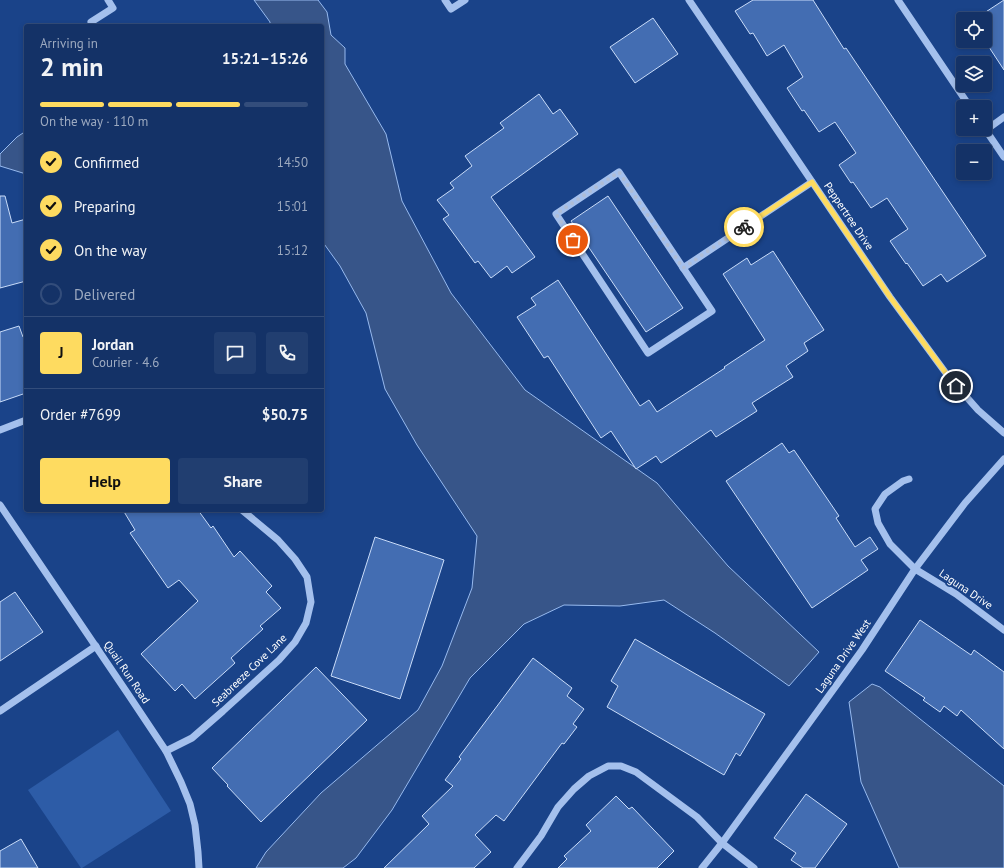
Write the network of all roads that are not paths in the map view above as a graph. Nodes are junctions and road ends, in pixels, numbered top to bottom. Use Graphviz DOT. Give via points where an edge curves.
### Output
graph roads {
  1 [pos="108,0"];
  2 [pos="445,0"];
  3 [pos="465,0"];
  4 [pos="689,0"];
  5 [pos="898,0"];
  6 [pos="91,22"];
  7 [pos="965,100"];
  8 [pos="1004,117"];
  9 [pos="992,125"];
  10 [pos="990,136"];
  11 [pos="1004,157"];
  12 [pos="812,182"];
  13 [pos="683,268"];
  14 [pos="24,421"];
  15 [pos="0,430"];
  16 [pos="1004,433"];
  17 [pos="1004,459"];
  18 [pos="909,479"];
  19 [pos="0,505"];
  20 [pos="244,512"];
  21 [pos="915,569"];
  22 [pos="1004,630"];
  23 [pos="96,646"];
  24 [pos="0,711"];
  25 [pos="166,751"];
  26 [pos="722,843"];
  27 [pos="199,868"];
  28 [pos="518,868"];
  29 [pos="702,868"];
  30 [pos="754,868"];
  1 -- 6 [label="street" via="113,8"];
  2 -- 3 [label="street" via="451,9"];
  4 -- 12 [label="street, Peppertree Drive"];
  5 -- 7 [label="street"];
  8 -- 9 [label="street"];
  10 -- 11 [label="street"];
  12 -- 13 [label="street"];
  12 -- 16 [label="street, Peppertree Drive" via="890,297 948,376 978,410"];
  13 -- 13 [label="street" via="619,172 556,214 648,354 712,311"];
  14 -- 15 [label="street"];
  17 -- 21 [label="street, Laguna Drive West" via="965,503"];
  18 -- 21 [label="street, Laguna Drive" via="885,494 875,509 878,523 890,544"];
  19 -- 23 [label="street, Quail Run Road"];
  20 -- 25 [label="street, Seabreeze Cove Lane" via="278,540 307,577 311,602 306,623 295,642 279,660 192,738"];
  21 -- 22 [label="street, Laguna Drive" via="956,594"];
  21 -- 26 [label="street, Laguna Drive West" via="862,650"];
  23 -- 24 [label="street"];
  23 -- 25 [label="street, Quail Run Road"];
  25 -- 27 [label="street, Quail Run Road" via="190,804 195,825"];
  26 -- 28 [label="street" via="697,817 636,772 621,766 608,766 589,776 558,807"];
  26 -- 29 [label="street, Laguna Drive West"];
  26 -- 30 [label="street"];
}
